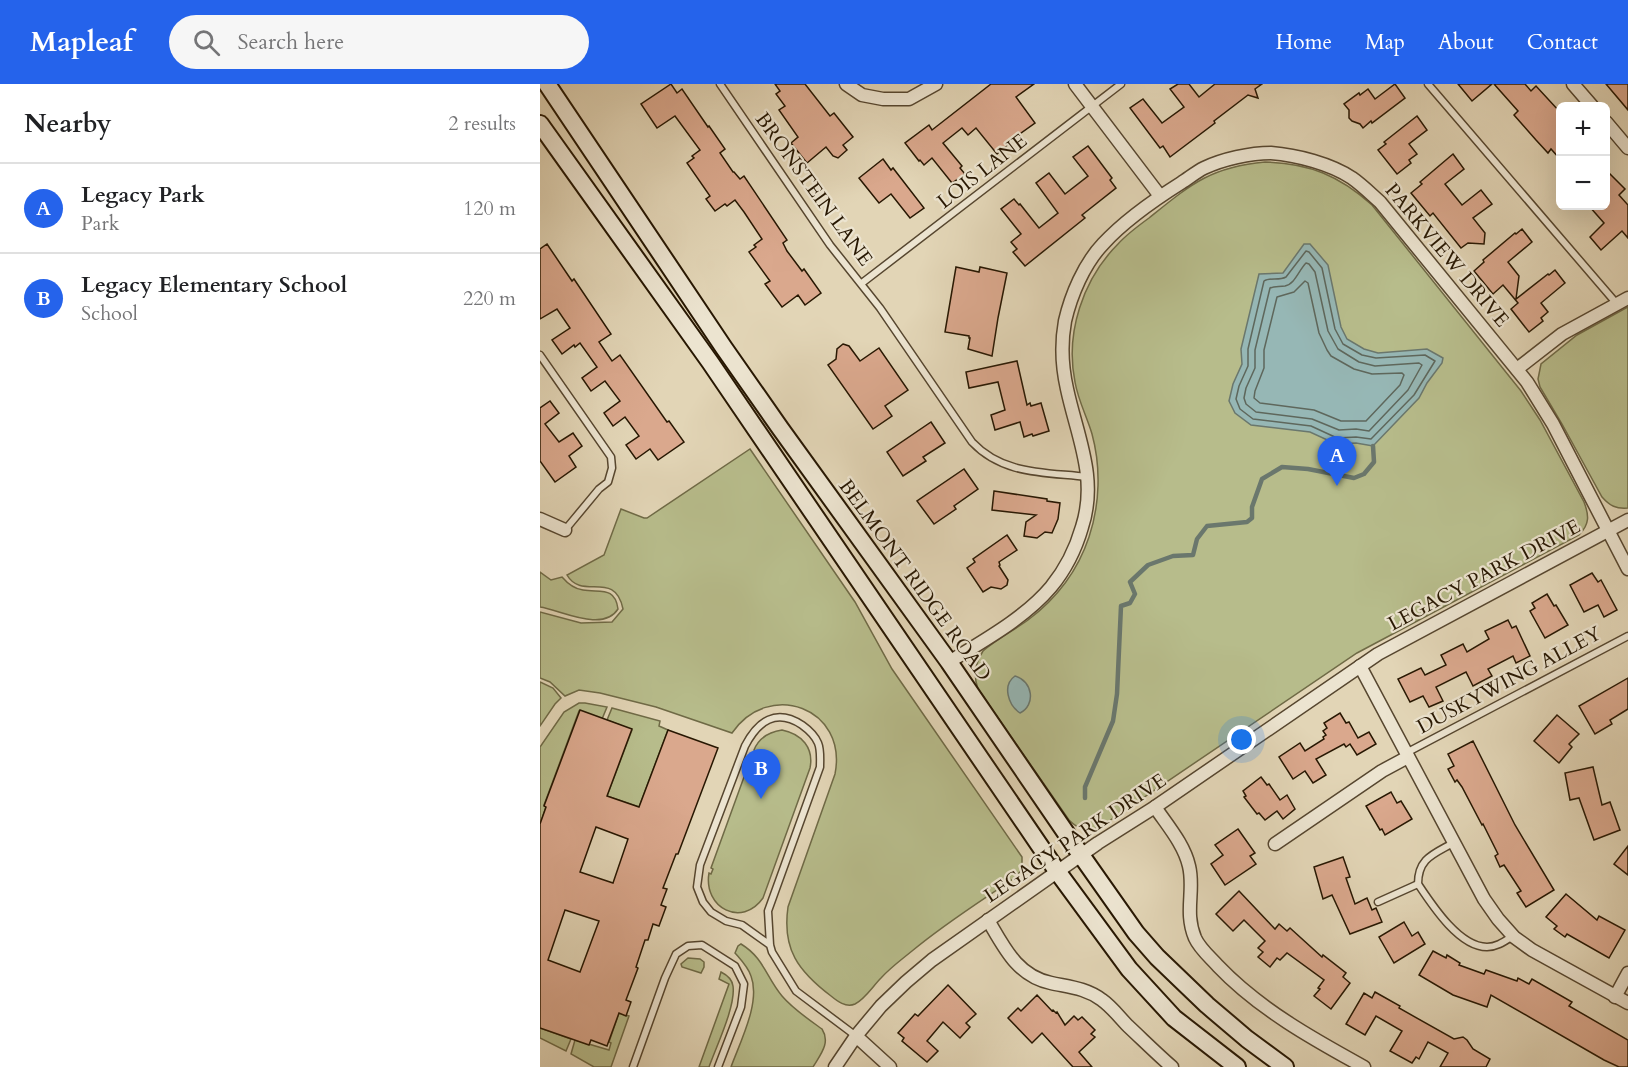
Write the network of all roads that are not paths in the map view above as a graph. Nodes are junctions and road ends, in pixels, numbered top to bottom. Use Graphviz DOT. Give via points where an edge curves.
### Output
graph roads {
  1 [pos="547,84"];
  2 [pos="720,84"];
  3 [pos="846,84"];
  4 [pos="936,84"];
  5 [pos="1075,84"];
  6 [pos="1121,84"];
  7 [pos="1428,84"];
  8 [pos="1573,84"];
  9 [pos="1589,102"];
  10 [pos="1093,106"];
  11 [pos="540,124"];
  12 [pos="1610,128"];
  13 [pos="1628,148"];
  14 [pos="1160,196"];
  15 [pos="862,283"];
  16 [pos="1623,301"];
  17 [pos="540,355"];
  18 [pos="1517,369"];
  19 [pos="1087,477"];
  20 [pos="540,519"];
  21 [pos="1628,520"];
  22 [pos="565,530"];
  23 [pos="1608,530"];
  24 [pos="1628,569"];
  25 [pos="1628,636"];
  26 [pos="949,662"];
  27 [pos="1360,666"];
  28 [pos="1407,755"];
  29 [pos="1155,807"];
  30 [pos="1454,842"];
  31 [pos="1275,844"];
  32 [pos="1081,855"];
  33 [pos="1058,871"];
  34 [pos="1418,884"];
  35 [pos="1378,902"];
  36 [pos="988,920"];
  37 [pos="1513,936"];
  38 [pos="770,945"];
  39 [pos="1628,974"];
  40 [pos="1616,996"];
  41 [pos="1628,1003"];
  42 [pos="856,1036"];
  43 [pos="633,1067"];
  44 [pos="718,1067"];
  45 [pos="835,1067"];
  46 [pos="890,1067"];
  47 [pos="1172,1067"];
  48 [pos="1237,1067"];
  49 [pos="1285,1067"];
  50 [pos="1364,1067"];
  1 -- 26 [label="main road, BELMONT RIDGE ROAD" via="786,438"];
  2 -- 15 [label="lane, BRONSTEIN LANE" via="830,245"];
  3 -- 4 [label="street" via="862,95 883,99 909,99"];
  5 -- 10 [label="street"];
  6 -- 10 [label="lane, LOIS LANE"];
  7 -- 16 [label="lane"];
  8 -- 9 [label="street"];
  10 -- 14 [label="street"];
  10 -- 15 [label="lane, LOIS LANE"];
  11 -- 33 [label="main road" via="710,362"];
  12 -- 13 [label="street"];
  14 -- 18 [label="street, PARKVIEW DRIVE" via="1204,168 1241,156 1270,153 1334,168 1380,202"];
  14 -- 19 [label="street, PARKVIEW DRIVE" via="1102,245 1086,268 1065,321 1062,343 1066,388"];
  15 -- 19 [label="lane, BRONSTEIN LANE" via="983,454 1031,472"];
  16 -- 18 [label="street" via="1562,334"];
  17 -- 22 [label="lane" via="610,457 612,468 608,482"];
  18 -- 23 [label="street, PARKVIEW DRIVE" via="1553,424"];
  19 -- 26 [label="street, PARKVIEW DRIVE" via="1089,500 1083,525 1072,553 1051,586 1017,618"];
  20 -- 22 [label="street"];
  21 -- 23 [label="street, LEGACY PARK DRIVE"];
  23 -- 24 [label="street, PARKVIEW DRIVE"];
  23 -- 27 [label="street, LEGACY PARK DRIVE"];
  25 -- 28 [label="lane, DUSKYWING ALLEY"];
  26 -- 32 [label="main road, BELMONT RIDGE ROAD"];
  27 -- 28 [label="street"];
  27 -- 29 [label="street, LEGACY PARK DRIVE"];
  28 -- 30 [label="street"];
  28 -- 31 [label="street"];
  29 -- 32 [label="street, LEGACY PARK DRIVE"];
  29 -- 50 [label="street" via="1189,865 1190,917 1202,950 1227,976 1283,1019"];
  30 -- 34 [label="lane" via="1419,868"];
  30 -- 37 [label="street" via="1484,899"];
  32 -- 33 [label="street, LEGACY PARK DRIVE"];
  32 -- 49 [label="main road, BELMONT RIDGE ROAD" via="1157,957 1246,1039"];
  33 -- 36 [label="street, LEGACY PARK DRIVE"];
  33 -- 48 [label="main road" via="1129,969 1174,1018"];
  34 -- 35 [label="lane"];
  34 -- 37 [label="lane" via="1446,922 1475,945 1496,946"];
  36 -- 42 [label="street, LEGACY PARK DRIVE" via="906,982"];
  36 -- 47 [label="street" via="1018,966 1048,983 1077,987 1104,1001"];
  37 -- 40 [label="street"];
  38 -- 38 [label="lane" via="768,911 820,767 819,744 809,730 791,718 765,721 753,731 700,865 698,887 702,902 711,912 742,925"];
  38 -- 42 [label="lane" via="796,991"];
  39 -- 40 [label="street"];
  40 -- 41 [label="street"];
  42 -- 45 [label="street, LEGACY PARK DRIVE"];
  42 -- 46 [label="street"];
  43 -- 44 [label="lane" via="676,954 688,946 702,945 735,966 744,984 741,1007"];
}
